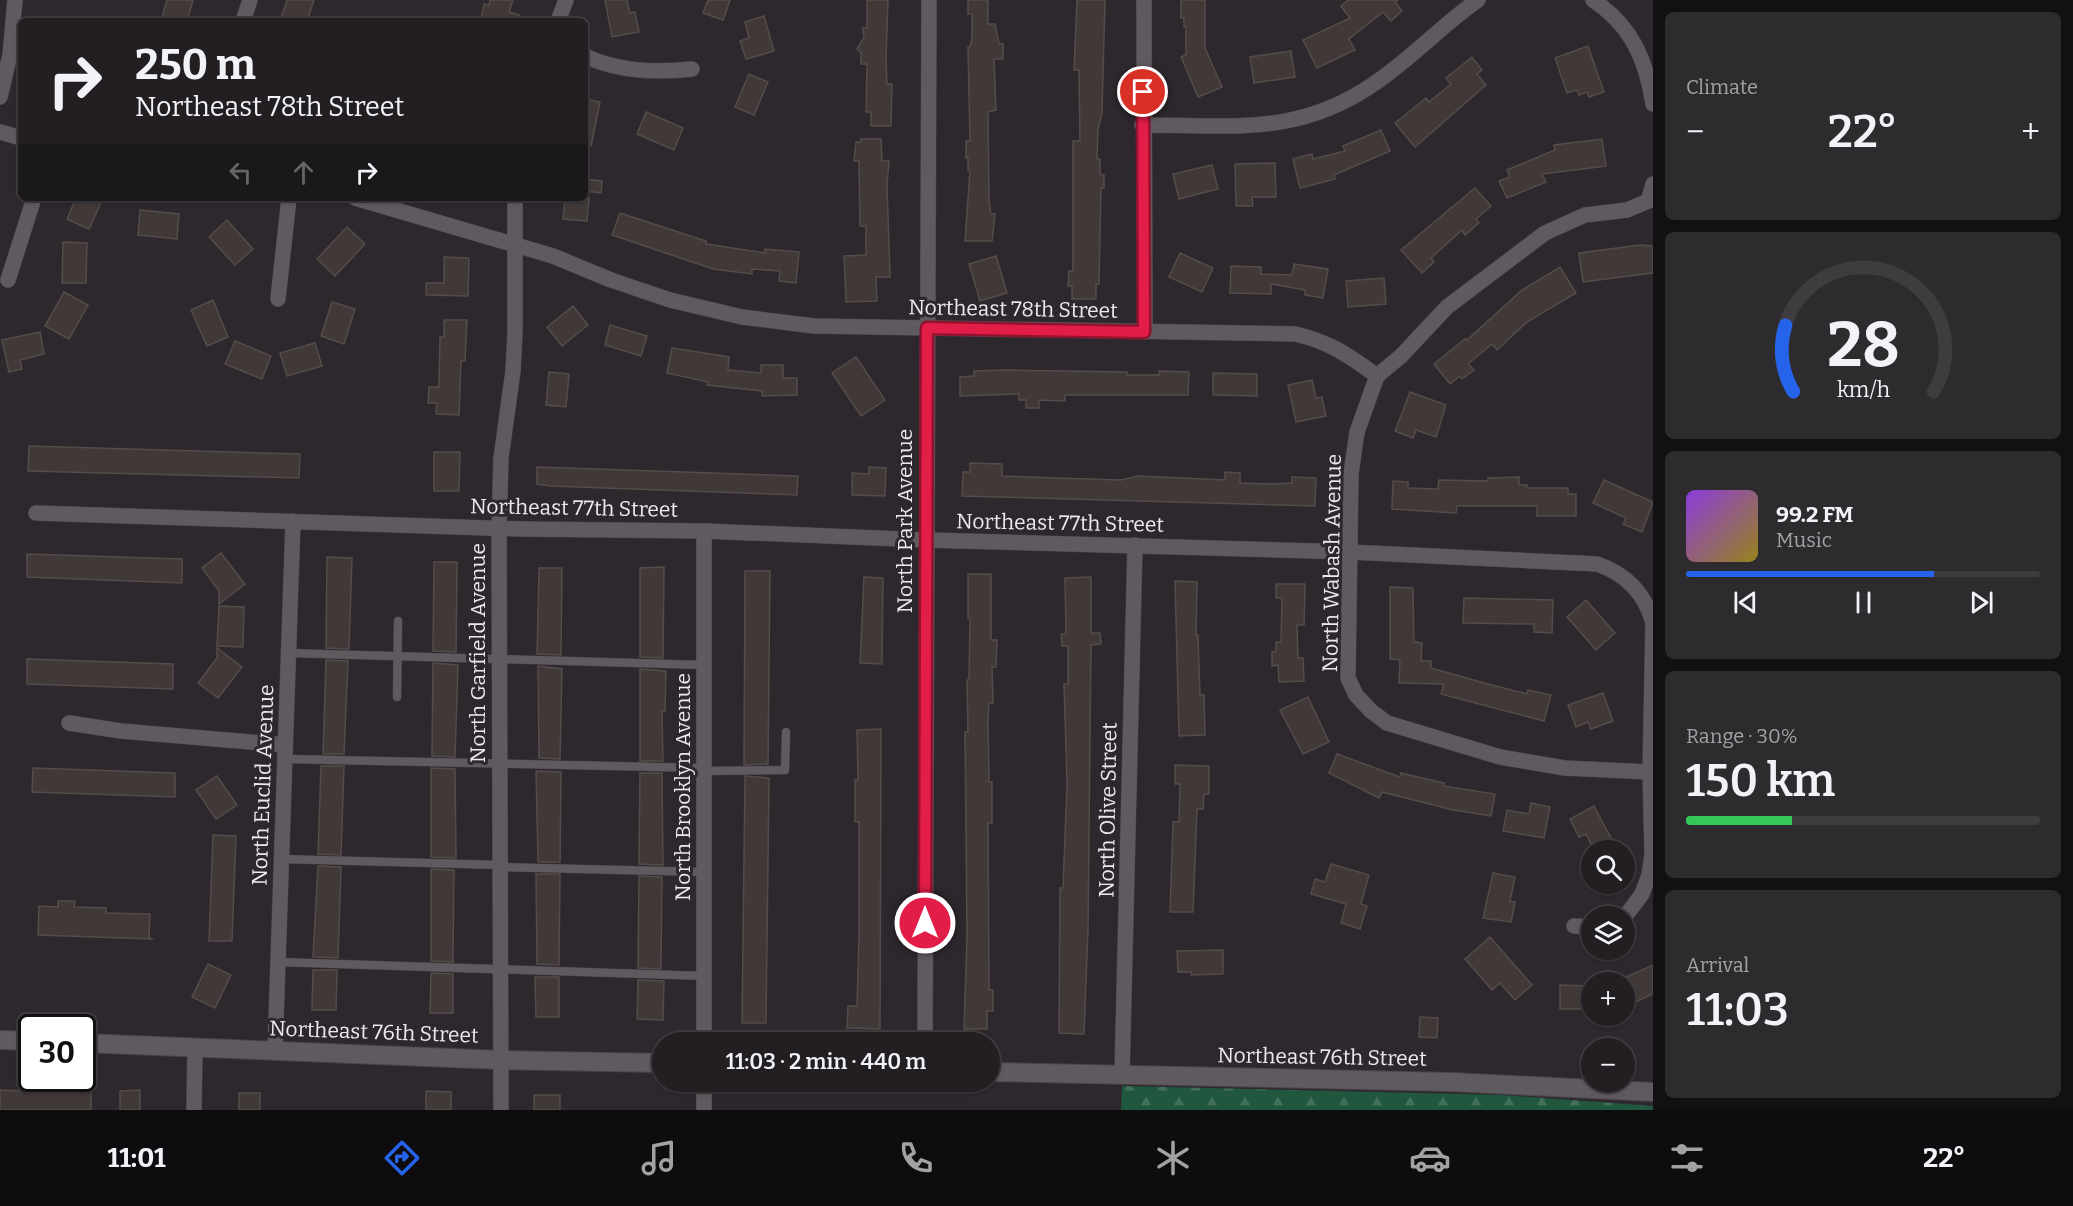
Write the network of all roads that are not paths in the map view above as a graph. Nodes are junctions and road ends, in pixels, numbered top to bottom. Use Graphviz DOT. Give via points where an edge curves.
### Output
graph roads {
  1 [pos="15,0"];
  2 [pos="250,0"];
  3 [pos="566,0"];
  4 [pos="928,0"];
  5 [pos="1144,0"];
  6 [pos="1478,0"];
  7 [pos="1593,0"];
  8 [pos="244,18"];
  9 [pos="559,18"];
  10 [pos="588,57"];
  11 [pos="692,69"];
  12 [pos="0,97"];
  13 [pos="1653,104"];
  14 [pos="1142,125"];
  15 [pos="0,132"];
  16 [pos="18,137"];
  17 [pos="1652,194"];
  18 [pos="33,201"];
  19 [pos="289,201"];
  20 [pos="365,201"];
  21 [pos="515,201"];
  22 [pos="514,244"];
  23 [pos="8,280"];
  24 [pos="278,299"];
  25 [pos="927,328"];
  26 [pos="1144,332"];
  27 [pos="1377,376"];
  28 [pos="36,513"];
  29 [pos="293,521"];
  30 [pos="499,529"];
  31 [pos="704,531"];
  32 [pos="926,540"];
  33 [pos="1135,545"];
  34 [pos="1350,552"];
  35 [pos="398,621"];
  36 [pos="288,653"];
  37 [pos="397,657"];
  38 [pos="498,661"];
  39 [pos="704,665"];
  40 [pos="397,697"];
  41 [pos="69,723"];
  42 [pos="786,732"];
  43 [pos="285,752"];
  44 [pos="499,764"];
  45 [pos="704,769"];
  46 [pos="1650,772"];
  47 [pos="282,860"];
  48 [pos="500,866"];
  49 [pos="704,872"];
  50 [pos="1632,906"];
  51 [pos="1574,926"];
  52 [pos="1581,926"];
  53 [pos="278,962"];
  54 [pos="500,969"];
  55 [pos="704,976"];
  56 [pos="704,1032"];
  57 [pos="925,1032"];
  58 [pos="0,1040"];
  59 [pos="18,1041"];
  60 [pos="96,1043"];
  61 [pos="195,1047"];
  62 [pos="275,1050"];
  63 [pos="501,1060"];
  64 [pos="652,1063"];
  65 [pos="1000,1072"];
  66 [pos="1122,1075"];
  67 [pos="704,1092"];
  68 [pos="1653,1092"];
  69 [pos="194,1110"];
  70 [pos="501,1110"];
  71 [pos="704,1110"];
  1 -- 12 [label="street" via="10,55"];
  2 -- 8 [label="street"];
  3 -- 9 [label="street"];
  4 -- 25 [label="street, North Park Avenue"];
  5 -- 14 [label="street"];
  6 -- 14 [label="street" via="1374,85 1317,114 1261,126"];
  7 -- 13 [label="street" via="1615,17 1636,42"];
  10 -- 11 [label="street" via="639,70"];
  14 -- 26 [label="street"];
  15 -- 16 [label="street"];
  17 -- 27 [label="street" via="1627,210 1585,215 1545,233 1447,307"];
  18 -- 23 [label="street"];
  19 -- 24 [label="street"];
  20 -- 22 [label="street, Northeast 78th Street"];
  21 -- 22 [label="street, North Garfield Avenue"];
  22 -- 25 [label="street, Northeast 78th Street" via="660,296 742,317 814,326"];
  22 -- 30 [label="street, North Garfield Avenue" via="513,371 501,458"];
  25 -- 26 [label="street, Northeast 78th Street"];
  25 -- 32 [label="street, North Park Avenue"];
  26 -- 27 [label="street, Northeast 78th Street" via="1295,334 1336,346"];
  27 -- 34 [label="street, North Wabash Avenue" via="1354,449"];
  28 -- 29 [label="street, Northeast 77th Street"];
  29 -- 30 [label="street, Northeast 77th Street"];
  29 -- 36 [label="street, North Euclid Avenue"];
  30 -- 31 [label="street, Northeast 77th Street"];
  30 -- 38 [label="street, North Garfield Avenue"];
  31 -- 32 [label="street, Northeast 77th Street"];
  31 -- 39 [label="street, North Brooklyn Avenue"];
  32 -- 33 [label="street, Northeast 77th Street"];
  32 -- 57 [label="street, North Park Avenue"];
  33 -- 34 [label="street, Northeast 77th Street"];
  33 -- 66 [label="street, North Olive Street"];
  34 -- 46 [label="street, North Wabash Avenue" via="1348,678 1356,695 1387,723 1500,756 1564,768"];
  34 -- 46 [label="street, Northeast 77th Street" via="1587,563 1621,575 1640,594 1653,622"];
  35 -- 37 [label="lane"];
  36 -- 37 [label="lane"];
  36 -- 43 [label="street, North Euclid Avenue"];
  37 -- 38 [label="lane"];
  37 -- 40 [label="lane"];
  38 -- 39 [label="lane"];
  38 -- 44 [label="street, North Garfield Avenue"];
  39 -- 45 [label="street, North Brooklyn Avenue"];
  41 -- 43 [label="street"];
  42 -- 45 [label="lane" via="785,770"];
  43 -- 44 [label="lane"];
  43 -- 47 [label="street, North Euclid Avenue"];
  44 -- 45 [label="lane"];
  44 -- 48 [label="street, North Garfield Avenue"];
  45 -- 49 [label="street, North Brooklyn Avenue"];
  46 -- 50 [label="street, Northeast 77th Street" via="1652,855 1649,875"];
  47 -- 48 [label="lane"];
  47 -- 53 [label="street, North Euclid Avenue"];
  48 -- 49 [label="lane"];
  48 -- 54 [label="street, North Garfield Avenue"];
  49 -- 55 [label="street, North Brooklyn Avenue"];
  51 -- 52 [label="street"];
  53 -- 54 [label="lane"];
  53 -- 62 [label="street, North Euclid Avenue"];
  54 -- 55 [label="lane"];
  54 -- 63 [label="street, North Garfield Avenue"];
  55 -- 56 [label="street, North Brooklyn Avenue"];
  58 -- 59 [label="street"];
  60 -- 61 [label="street, Northeast 76th Street"];
  61 -- 62 [label="street, Northeast 76th Street"];
  61 -- 69 [label="street"];
  62 -- 63 [label="street, Northeast 76th Street"];
  63 -- 64 [label="street, Northeast 76th Street"];
  63 -- 70 [label="street, North Garfield Avenue"];
  65 -- 66 [label="street, Northeast 76th Street"];
  66 -- 68 [label="street, Northeast 76th Street" via="1451,1082"];
  67 -- 71 [label="street"];
}
